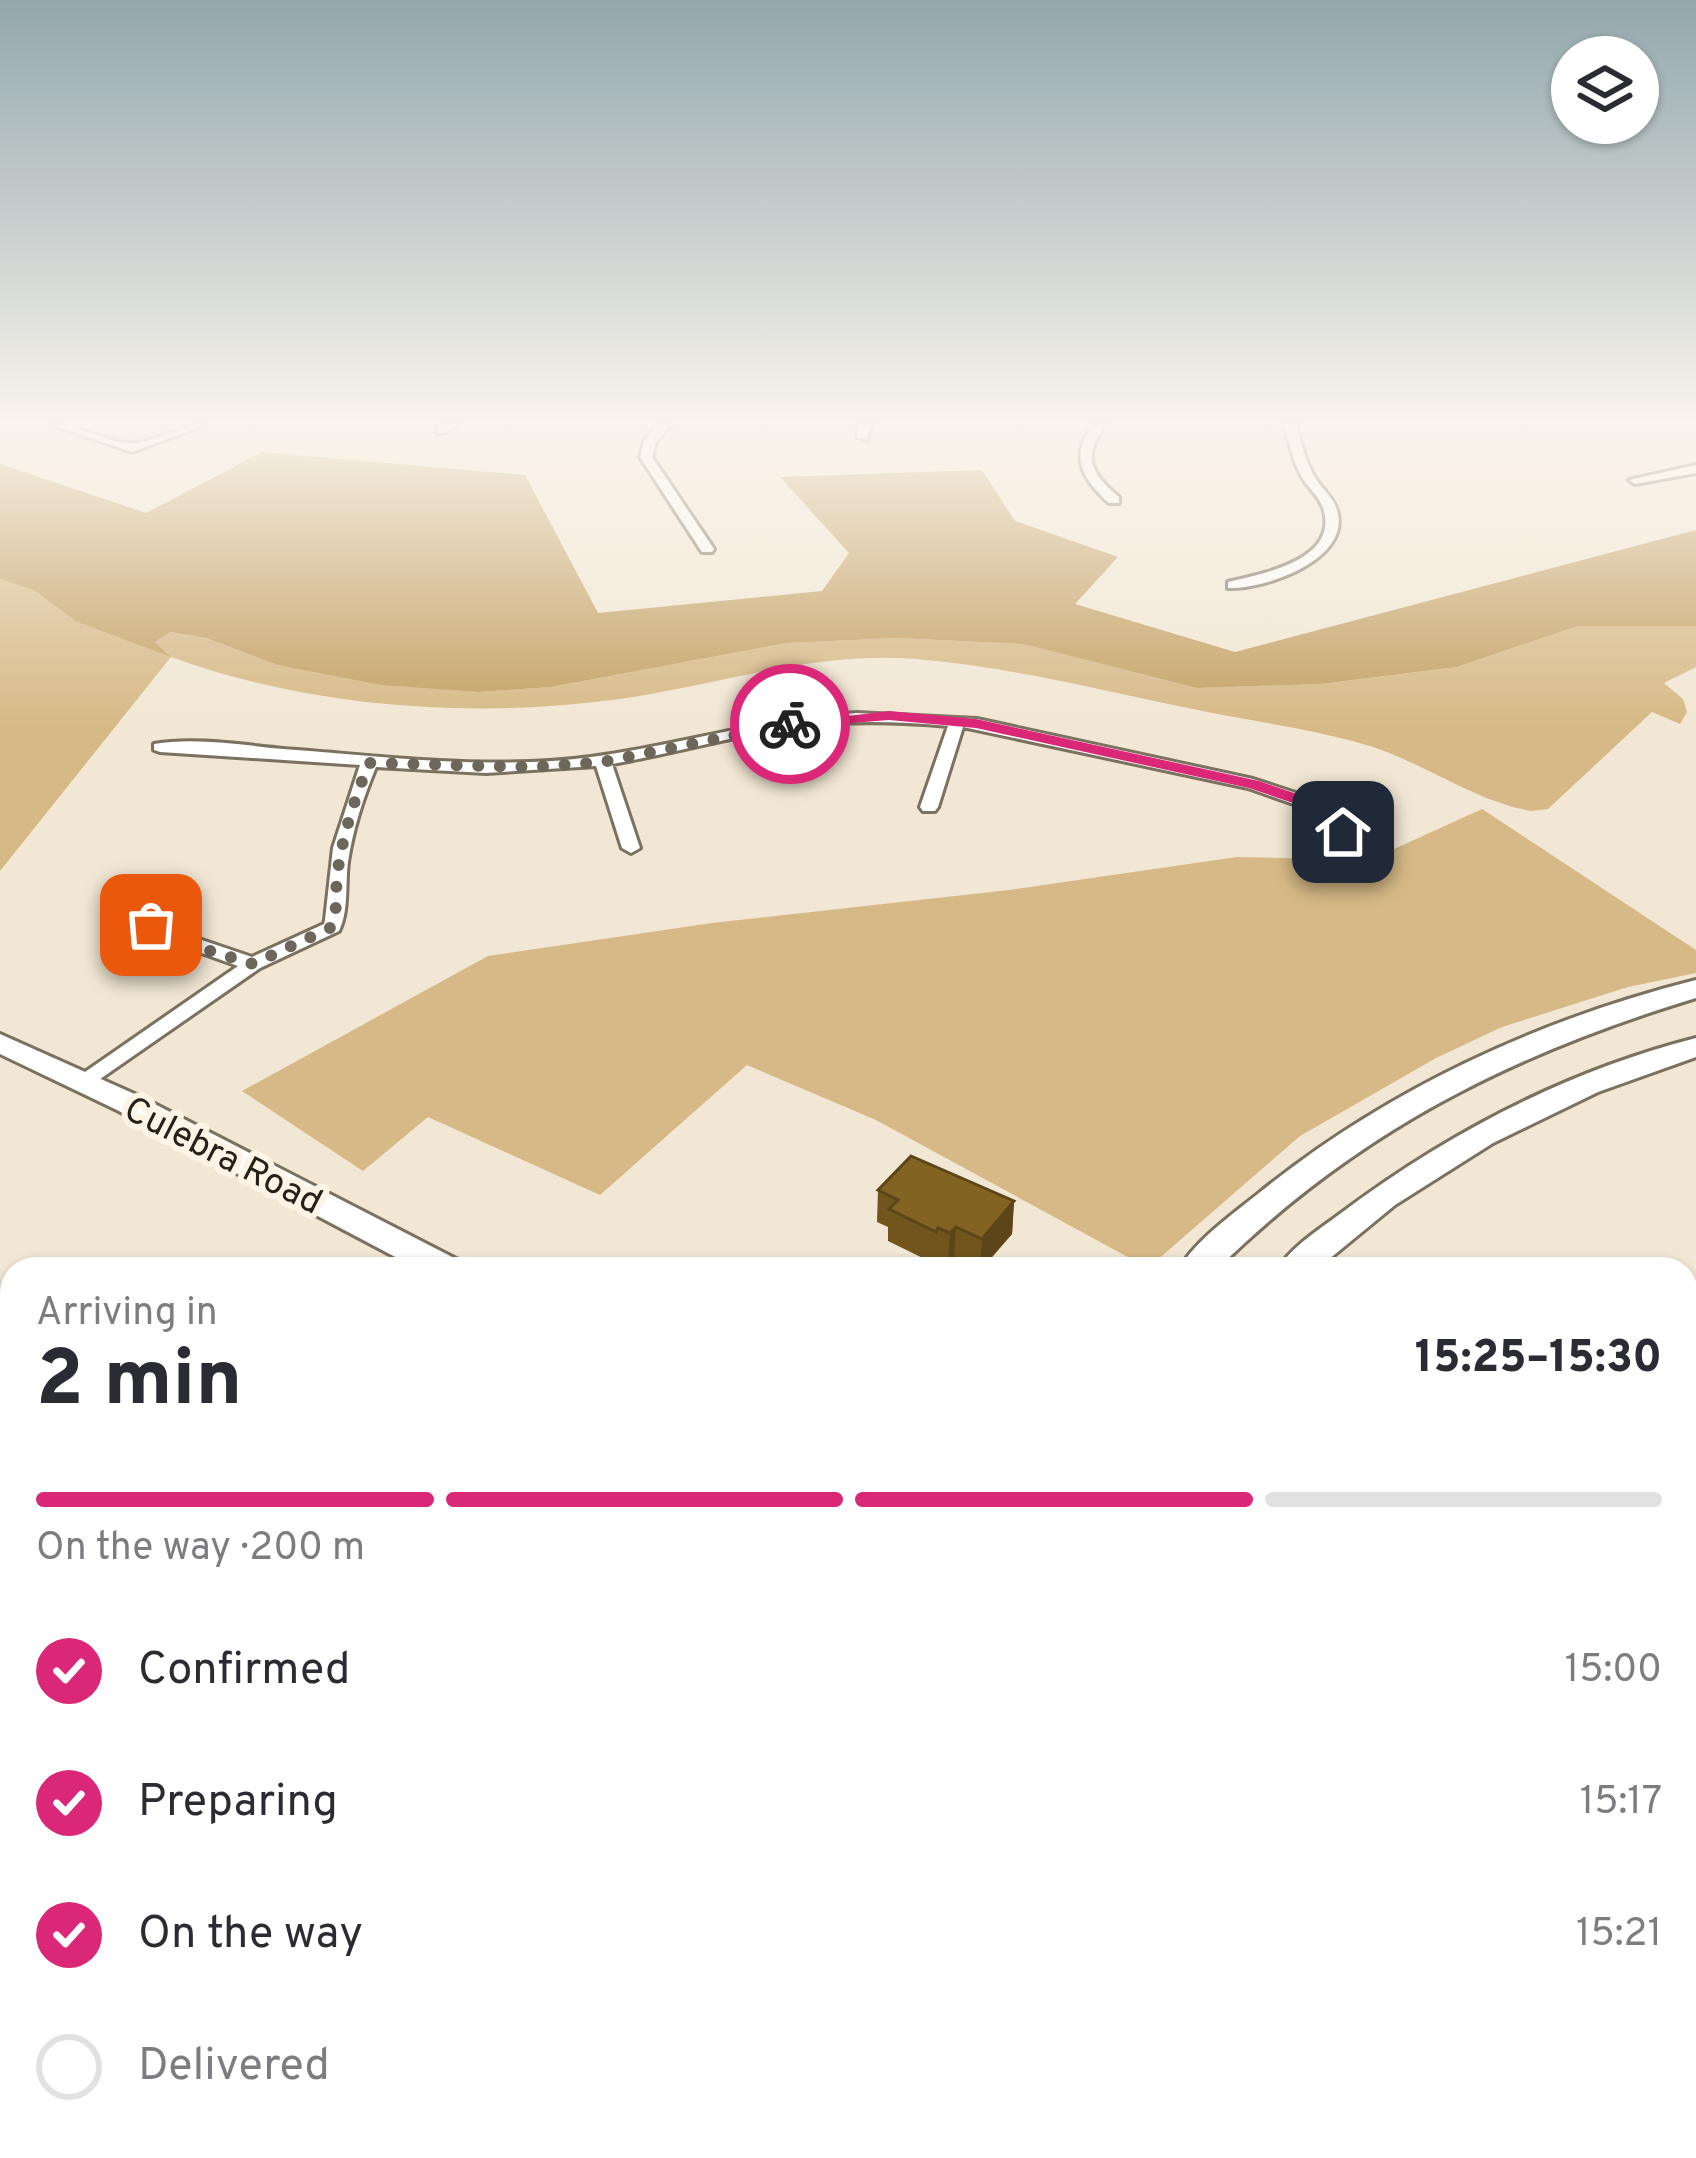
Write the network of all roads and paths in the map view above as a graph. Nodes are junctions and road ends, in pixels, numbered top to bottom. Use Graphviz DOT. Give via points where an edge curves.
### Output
graph roads {
  1 [pos="691,526"];
  2 [pos="1330,526"];
  3 [pos="706,549"];
  4 [pos="1233,585"];
  5 [pos="957,722"];
  6 [pos="160,748"];
  7 [pos="603,762"];
  8 [pos="369,763"];
  9 [pos="929,807"];
  10 [pos="1343,832"];
  11 [pos="631,848"];
  12 [pos="131,898"];
  13 [pos="253,964"];
  14 [pos="1696,989"];
  15 [pos="0,1043"];
  16 [pos="1696,1047"];
  17 [pos="83,1081"];
  18 [pos="423,1257"];
  19 [pos="1209,1257"];
  20 [pos="1308,1257"];
  1 -- 3 [label="street"];
  2 -- 4 [label="street" via="1319,550 1298,564"];
  5 -- 7 [label="street" via="889,716 786,724"];
  5 -- 9 [label="street"];
  5 -- 10 [label="street" via="1253,784 1311,804"];
  6 -- 8 [label="street"];
  7 -- 8 [label="street"];
  7 -- 11 [label="street"];
  8 -- 13 [label="street" via="347,830 332,927"];
  12 -- 13 [label="street" via="129,911 151,925"];
  13 -- 17 [label="street"];
  14 -- 19 [label="main road" via="1552,1035 1414,1097 1287,1182"];
  15 -- 17 [label="main road, Culebra Road"];
  16 -- 20 [label="main road" via="1552,1102 1450,1154 1348,1220"];
  17 -- 18 [label="main road, Culebra Road"];
}
